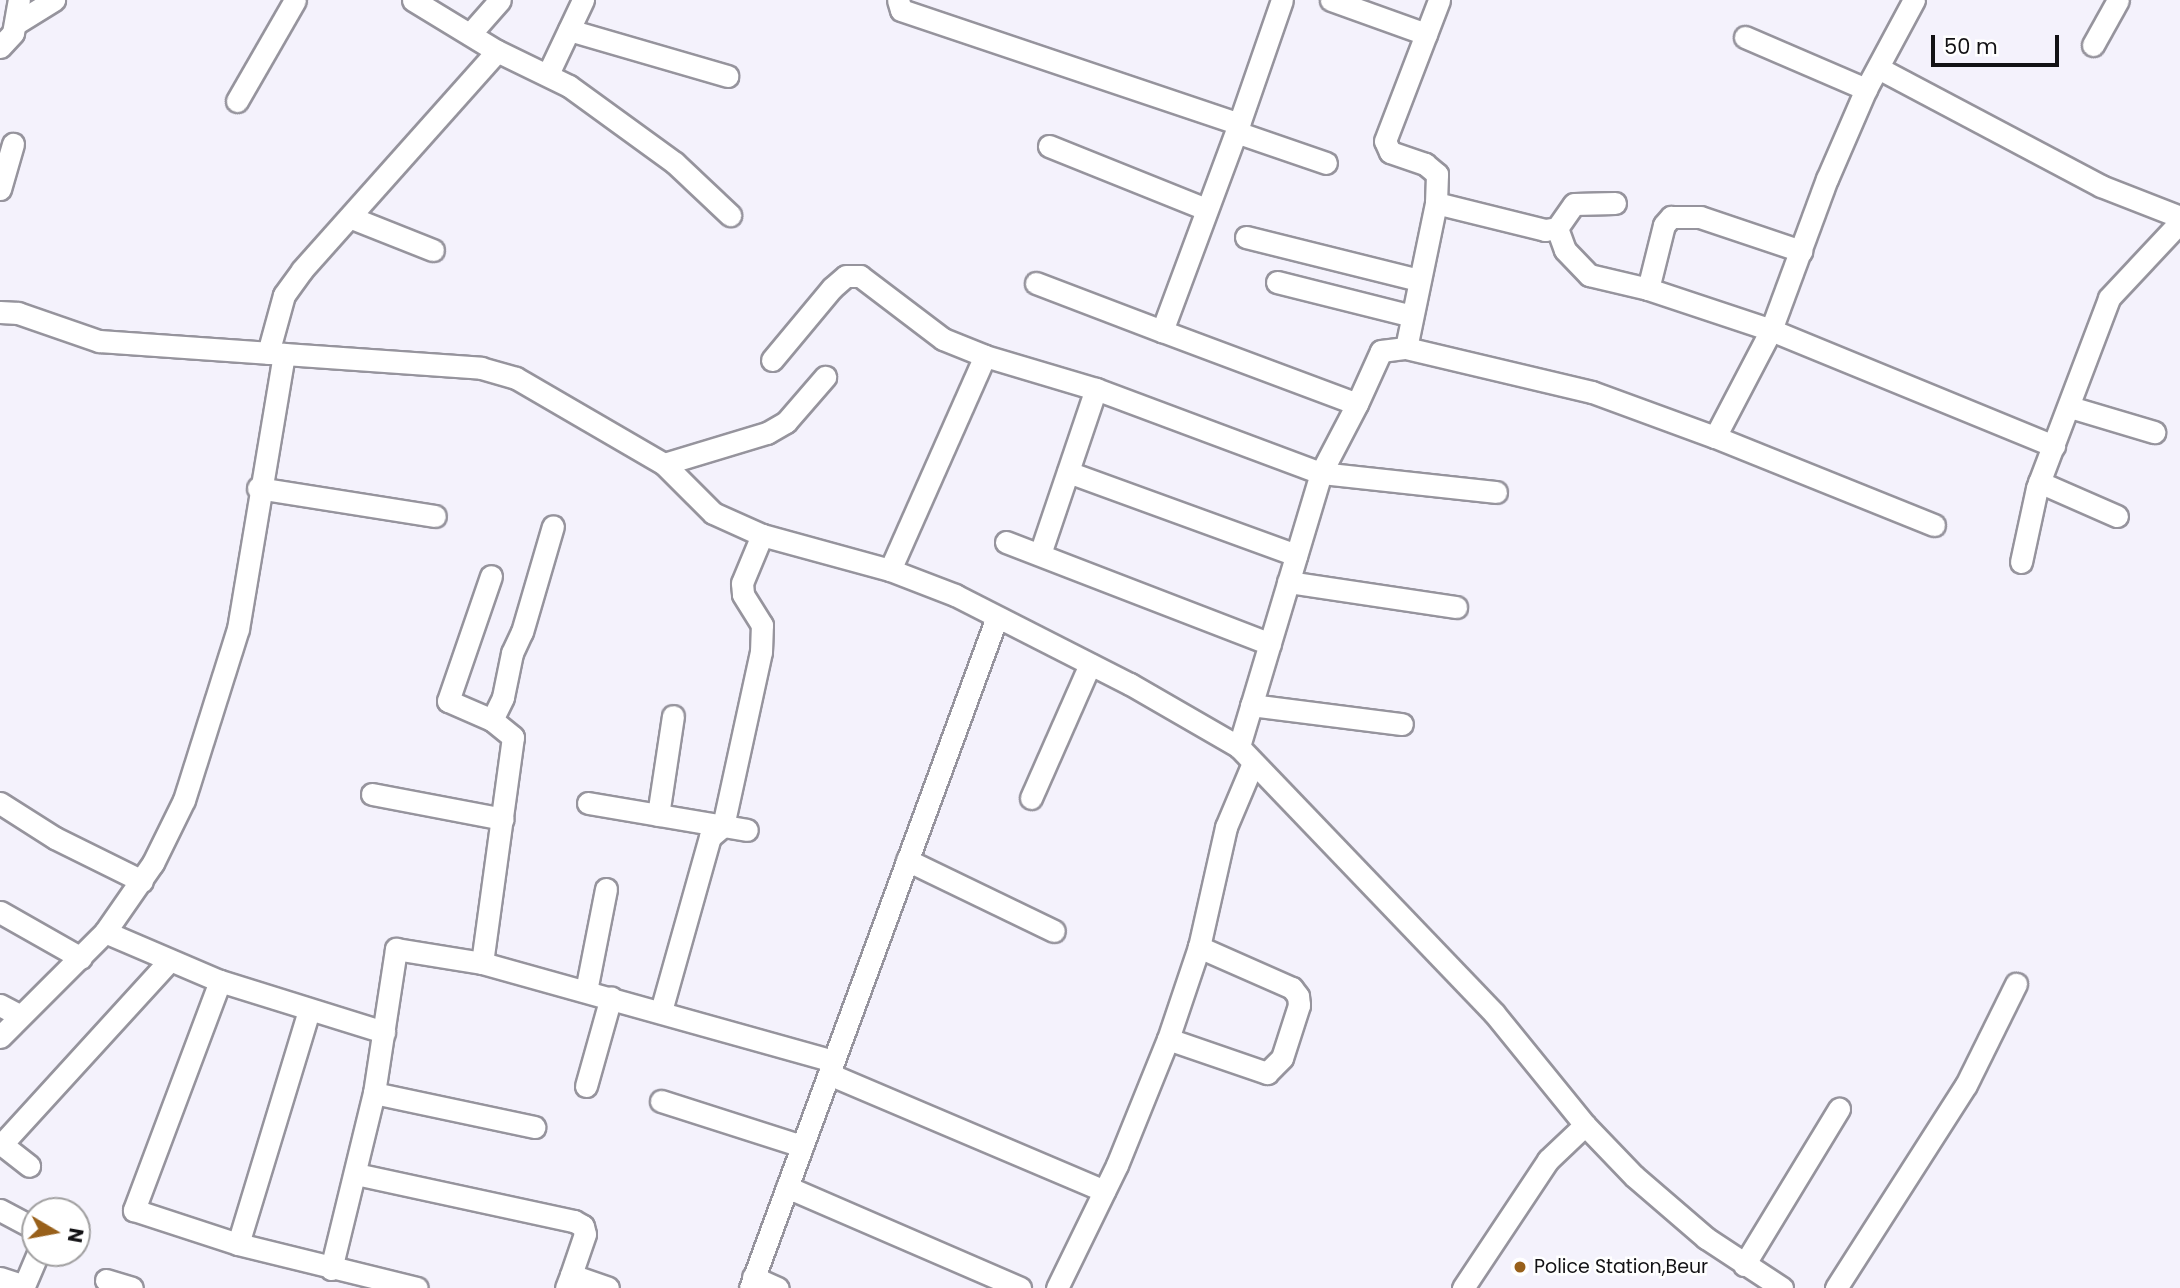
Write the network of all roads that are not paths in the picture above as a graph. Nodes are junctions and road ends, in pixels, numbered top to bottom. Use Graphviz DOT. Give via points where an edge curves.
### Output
graph roads {
  1 [pos="19,0"];
  2 [pos="54,0"];
  3 [pos="295,0"];
  4 [pos="413,0"];
  5 [pos="500,0"];
  6 [pos="583,0"];
  7 [pos="898,0"];
  8 [pos="1282,0"];
  9 [pos="1331,0"];
  10 [pos="1439,0"];
  11 [pos="1914,0"];
  12 [pos="2118,0"];
  13 [pos="15,24"];
  14 [pos="569,30"];
  15 [pos="470,34"];
  16 [pos="1426,34"];
  17 [pos="1745,37"];
  18 [pos="2092,45"];
  19 [pos="0,47"];
  20 [pos="497,51"];
  21 [pos="1880,69"];
  22 [pos="548,74"];
  23 [pos="727,76"];
  24 [pos="1866,89"];
  25 [pos="237,101"];
  26 [pos="1237,128"];
  27 [pos="12,144"];
  28 [pos="1049,146"];
  29 [pos="1326,163"];
  30 [pos="0,189"];
  31 [pos="1436,203"];
  32 [pos="1615,203"];
  33 [pos="1206,209"];
  34 [pos="730,215"];
  35 [pos="352,218"];
  36 [pos="2180,220"];
  37 [pos="1557,228"];
  38 [pos="1246,237"];
  39 [pos="433,250"];
  40 [pos="1801,251"];
  41 [pos="1419,280"];
  42 [pos="1277,282"];
  43 [pos="1036,284"];
  44 [pos="1648,289"];
  45 [pos="0,313"];
  46 [pos="1412,316"];
  47 [pos="1771,330"];
  48 [pos="1162,331"];
  49 [pos="1406,348"];
  50 [pos="276,354"];
  51 [pos="985,356"];
  52 [pos="772,360"];
  53 [pos="825,377"];
  54 [pos="1096,389"];
  55 [pos="1357,404"];
  56 [pos="2070,407"];
  57 [pos="2154,432"];
  58 [pos="1715,437"];
  59 [pos="2054,446"];
  60 [pos="664,464"];
  61 [pos="1068,472"];
  62 [pos="1321,473"];
  63 [pos="2039,482"];
  64 [pos="258,488"];
  65 [pos="1496,492"];
  66 [pos="435,516"];
  67 [pos="2117,516"];
  68 [pos="1934,525"];
  69 [pos="553,526"];
  70 [pos="762,535"];
  71 [pos="1006,542"];
  72 [pos="1040,554"];
  73 [pos="1296,555"];
  74 [pos="2021,562"];
  75 [pos="890,570"];
  76 [pos="491,576"];
  77 [pos="1288,582"];
  78 [pos="1455,607"];
  79 [pos="997,617"];
  80 [pos="1270,644"];
  81 [pos="1090,664"];
  82 [pos="1251,705"];
  83 [pos="673,716"];
  84 [pos="492,720"];
  85 [pos="1402,723"];
  86 [pos="1238,747"];
  87 [pos="1253,763"];
  88 [pos="372,794"];
  89 [pos="1031,798"];
  90 [pos="0,803"];
  91 [pos="588,803"];
  92 [pos="658,815"];
  93 [pos="503,819"];
  94 [pos="723,826"];
  95 [pos="747,830"];
  96 [pos="907,860"];
  97 [pos="142,881"];
  98 [pos="606,889"];
  99 [pos="0,912"];
  100 [pos="1054,931"];
  101 [pos="105,932"];
  102 [pos="1199,947"];
  103 [pos="81,958"];
  104 [pos="169,961"];
  105 [pos="482,963"];
  106 [pos="220,981"];
  107 [pos="2015,984"];
  108 [pos="586,991"];
  109 [pos="611,997"];
  110 [pos="9,1010"];
  111 [pos="309,1010"];
  112 [pos="661,1011"];
  113 [pos="383,1032"];
  114 [pos="0,1037"];
  115 [pos="1168,1040"];
  116 [pos="831,1067"];
  117 [pos="586,1086"];
  118 [pos="374,1093"];
  119 [pos="662,1101"];
  120 [pos="1839,1109"];
  121 [pos="1585,1125"];
  122 [pos="534,1127"];
  123 [pos="1,1144"];
  124 [pos="802,1146"];
  125 [pos="29,1166"];
  126 [pos="356,1174"];
  127 [pos="786,1187"];
  128 [pos="1104,1191"];
  129 [pos="0,1210"];
  130 [pos="21,1221"];
  131 [pos="238,1244"];
  132 [pos="1744,1265"];
  133 [pos="32,1267"];
  134 [pos="331,1269"];
  135 [pos="0,1278"];
  136 [pos="106,1280"];
  137 [pos="568,1281"];
  138 [pos="752,1283"];
  139 [pos="409,1287"];
  140 [pos="132,1288"];
  141 [pos="608,1288"];
  142 [pos="778,1288"];
  143 [pos="1020,1288"];
  144 [pos="1058,1288"];
  145 [pos="1463,1288"];
  146 [pos="1782,1288"];
  147 [pos="1836,1288"];
  1 -- 13 [label="street"];
  2 -- 13 [label="street"];
  3 -- 25 [label="street"];
  4 -- 15 [label="street"];
  5 -- 15 [label="street"];
  6 -- 14 [label="street"];
  7 -- 26 [label="street" via="901,10"];
  8 -- 26 [label="street"];
  9 -- 16 [label="street"];
  10 -- 16 [label="street"];
  11 -- 21 [label="street"];
  12 -- 18 [label="street"];
  13 -- 19 [label="street"];
  14 -- 22 [label="street"];
  14 -- 23 [label="street"];
  15 -- 20 [label="street"];
  16 -- 31 [label="street" via="1385,141 1390,152 1433,169"];
  17 -- 24 [label="street"];
  20 -- 22 [label="street"];
  20 -- 35 [label="street"];
  21 -- 24 [label="street"];
  21 -- 36 [label="street" via="2101,186"];
  22 -- 34 [label="street" via="675,163"];
  24 -- 40 [label="street"];
  26 -- 29 [label="street"];
  26 -- 33 [label="street"];
  27 -- 30 [label="street"];
  28 -- 33 [label="street"];
  31 -- 37 [label="street" via="1536,230"];
  31 -- 41 [label="street"];
  32 -- 37 [label="street" via="1574,204"];
  33 -- 48 [label="street"];
  35 -- 39 [label="street"];
  35 -- 50 [label="street" via="284,295"];
  36 -- 56 [label="street" via="2113,291"];
  37 -- 44 [label="street" via="1565,250 1589,275"];
  38 -- 41 [label="street"];
  40 -- 44 [label="street" via="1700,217 1671,217 1664,225"];
  40 -- 47 [label="street"];
  41 -- 46 [label="street"];
  42 -- 46 [label="street"];
  43 -- 48 [label="street"];
  44 -- 47 [label="street"];
  45 -- 50 [label="street" via="18,313 99,341"];
  46 -- 49 [label="street"];
  47 -- 58 [label="street"];
  47 -- 59 [label="street"];
  48 -- 55 [label="street"];
  49 -- 55 [label="street" via="1381,351"];
  49 -- 58 [label="street" via="1592,392"];
  50 -- 60 [label="street" via="481,368 516,378"];
  50 -- 64 [label="street"];
  51 -- 52 [label="street" via="943,339 860,276 846,276"];
  51 -- 54 [label="street"];
  51 -- 75 [label="street"];
  53 -- 60 [label="street" via="786,422 767,433"];
  54 -- 61 [label="street"];
  54 -- 62 [label="street"];
  55 -- 62 [label="street"];
  56 -- 57 [label="street"];
  56 -- 59 [label="street"];
  58 -- 68 [label="street"];
  59 -- 63 [label="street"];
  60 -- 70 [label="street" via="712,513"];
  61 -- 72 [label="street"];
  61 -- 73 [label="street"];
  62 -- 65 [label="street"];
  62 -- 73 [label="street"];
  63 -- 67 [label="street"];
  63 -- 74 [label="street"];
  64 -- 66 [label="street"];
  64 -- 97 [label="street" via="227,671 184,800"];
  69 -- 84 [label="street" via="512,653 503,697"];
  70 -- 75 [label="street"];
  70 -- 94 [label="street" via="742,583 743,594 762,625 761,652"];
  71 -- 72 [label="street"];
  72 -- 80 [label="street"];
  73 -- 77 [label="street"];
  75 -- 79 [label="street"];
  76 -- 84 [label="street" via="448,701"];
  77 -- 78 [label="street"];
  77 -- 80 [label="street"];
  79 -- 81 [label="street"];
  79 -- 96 [label="street"];
  80 -- 82 [label="street"];
  81 -- 86 [label="street"];
  81 -- 89 [label="street"];
  82 -- 85 [label="street"];
  82 -- 86 [label="street"];
  83 -- 92 [label="street"];
  84 -- 93 [label="street" via="513,737"];
  86 -- 87 [label="street"];
  87 -- 102 [label="street" via="1226,827"];
  87 -- 121 [label="street" via="1494,1013"];
  88 -- 93 [label="street"];
  90 -- 97 [label="street" via="55,838"];
  91 -- 92 [label="street"];
  92 -- 94 [label="street"];
  93 -- 105 [label="street"];
  94 -- 95 [label="street"];
  94 -- 112 [label="street" via="710,838"];
  96 -- 100 [label="street"];
  96 -- 116 [label="street"];
  97 -- 101 [label="street"];
  98 -- 108 [label="street"];
  99 -- 103 [label="street"];
  101 -- 103 [label="street"];
  101 -- 104 [label="street"];
  102 -- 115 [label="street"];
  102 -- 115 [label="street" via="1292,988 1299,1005 1282,1058 1267,1073"];
  103 -- 110 [label="street"];
  104 -- 106 [label="street"];
  104 -- 123 [label="street"];
  105 -- 108 [label="street"];
  105 -- 113 [label="street" via="396,949"];
  106 -- 111 [label="street"];
  106 -- 131 [label="street" via="134,1205 139,1213"];
  107 -- 147 [label="street" via="1966,1085"];
  108 -- 109 [label="street"];
  109 -- 112 [label="street"];
  109 -- 117 [label="street"];
  110 -- 114 [label="street"];
  111 -- 113 [label="street"];
  111 -- 131 [label="street"];
  112 -- 116 [label="street"];
  113 -- 118 [label="street"];
  115 -- 128 [label="street"];
  116 -- 124 [label="street"];
  116 -- 128 [label="street"];
  118 -- 122 [label="street"];
  118 -- 126 [label="street"];
  119 -- 124 [label="street"];
  120 -- 132 [label="street"];
  121 -- 132 [label="street" via="1662,1202"];
  121 -- 145 [label="street" via="1548,1160"];
  123 -- 125 [label="street"];
  124 -- 127 [label="street"];
  126 -- 134 [label="street"];
  126 -- 137 [label="street" via="574,1221 583,1226 585,1234"];
  127 -- 138 [label="street"];
  127 -- 143 [label="street"];
  128 -- 144 [label="street"];
  129 -- 130 [label="street"];
  131 -- 134 [label="street"];
  132 -- 146 [label="street"];
  133 -- 135 [label="street" via="24,1286"];
  134 -- 139 [label="street"];
  136 -- 140 [label="street"];
  137 -- 141 [label="street"];
  138 -- 142 [label="street"];
}
